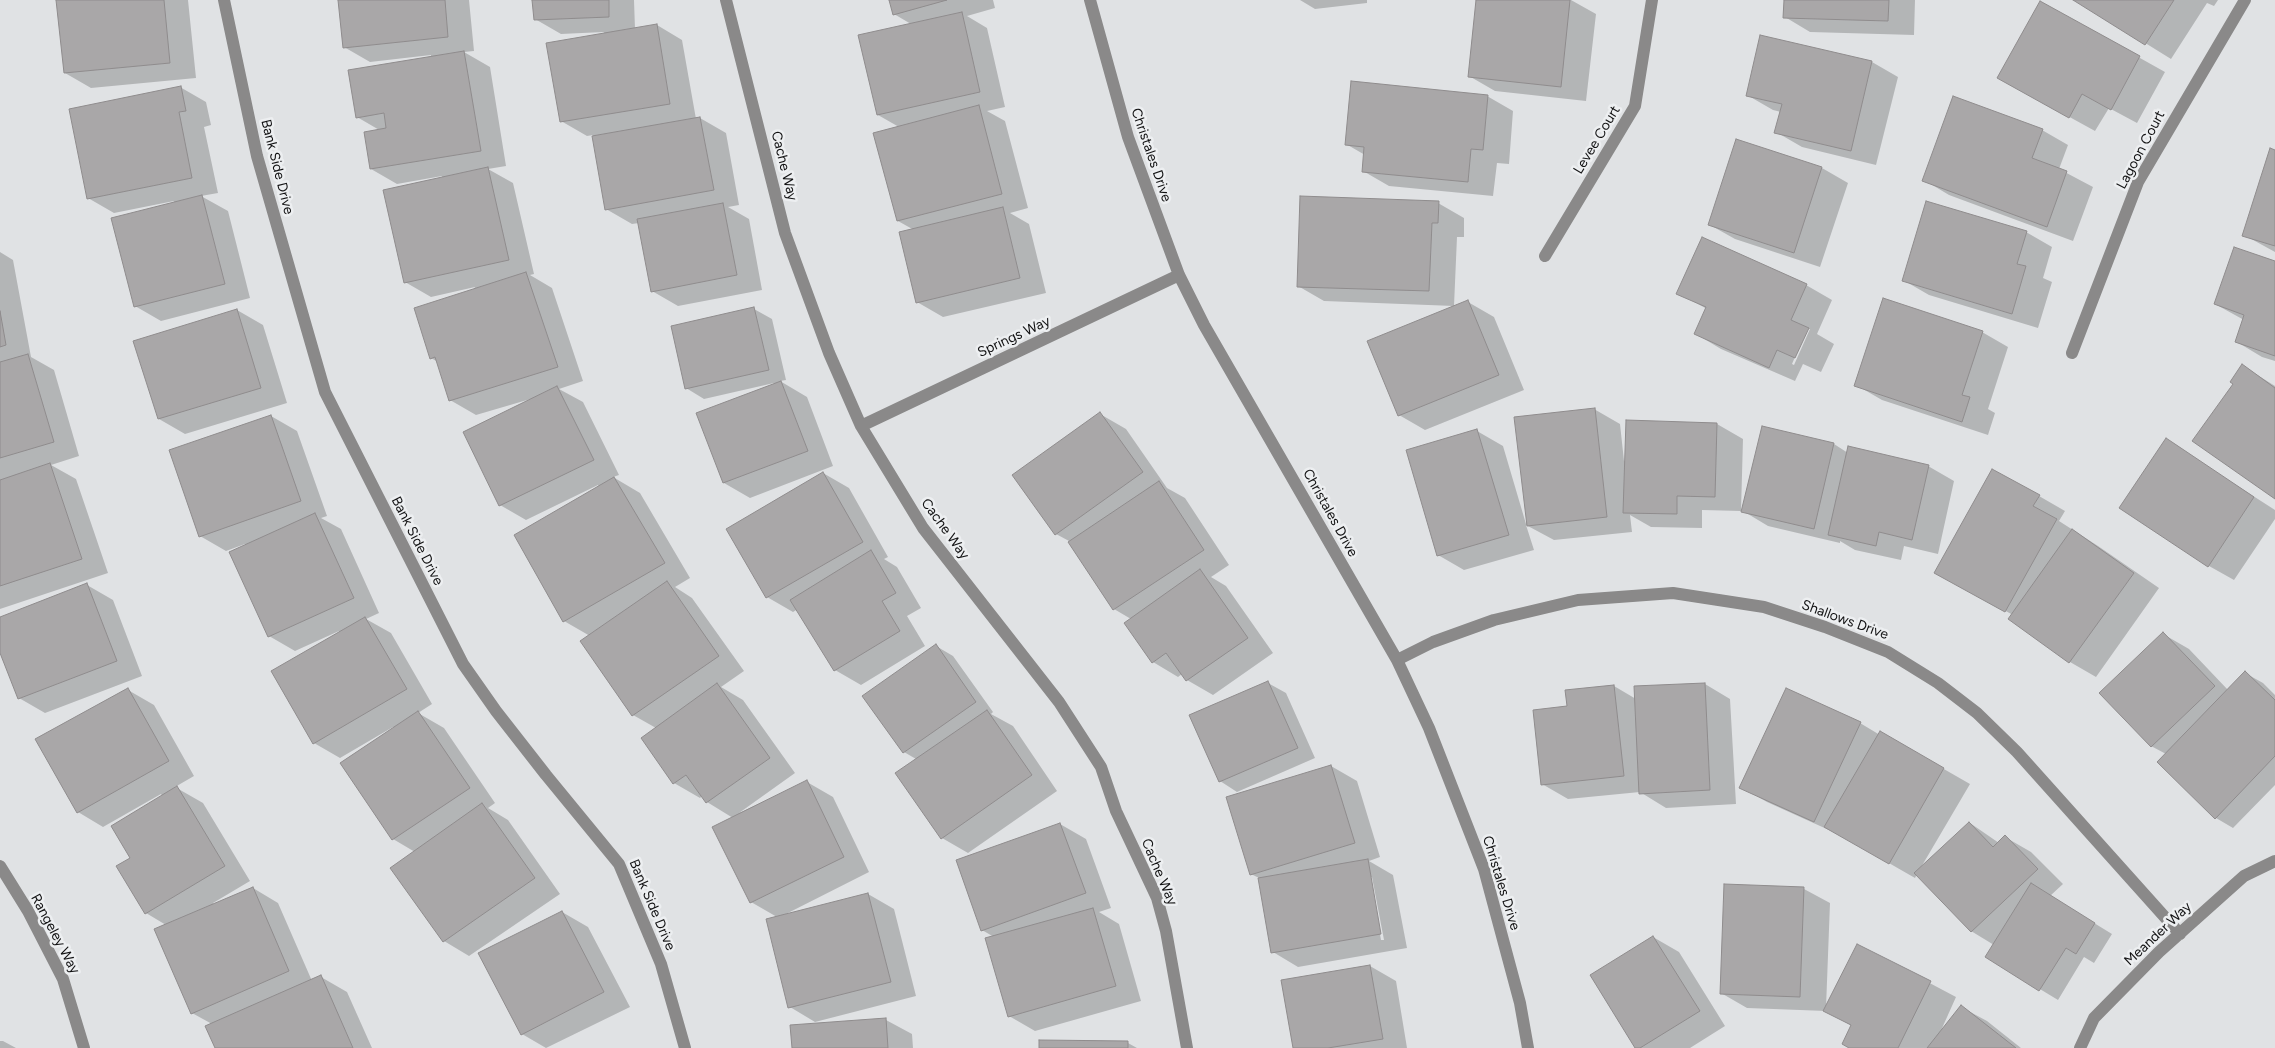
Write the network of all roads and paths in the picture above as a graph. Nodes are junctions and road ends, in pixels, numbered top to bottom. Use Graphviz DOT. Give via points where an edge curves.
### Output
graph roads {
  1 [pos="224,0"];
  2 [pos="726,0"];
  3 [pos="1090,0"];
  4 [pos="1652,0"];
  5 [pos="2245,0"];
  6 [pos="1545,256"];
  7 [pos="1179,275"];
  8 [pos="2072,353"];
  9 [pos="860,426"];
  10 [pos="1397,660"];
  11 [pos="2275,861"];
  12 [pos="0,866"];
  13 [pos="2180,934"];
  14 [pos="84,1048"];
  15 [pos="685,1048"];
  16 [pos="1187,1048"];
  17 [pos="1528,1048"];
  18 [pos="2080,1048"];
  1 -- 15 [label="street, Bank Side Drive" via="257,156 325,392 463,664 507,725 619,864 661,964"];
  2 -- 9 [label="street, Cache Way" via="785,233"];
  3 -- 7 [label="street, Christales Drive" via="1128,137"];
  4 -- 6 [label="street, Levee Court" via="1634,106"];
  5 -- 8 [label="street, Lagoon Court" via="2138,182"];
  7 -- 9 [label="street, Springs Way"];
  7 -- 10 [label="street, Christales Drive" via="1204,325"];
  9 -- 16 [label="street, Cache Way" via="923,528 1059,702 1101,767 1116,811 1156,898 1166,931"];
  10 -- 13 [label="street, Shallows Drive" via="1433,642 1494,620 1578,600 1673,593 1764,607 1825,627 1888,652 1938,683 1978,714 2017,752"];
  10 -- 17 [label="street, Christales Drive" via="1429,728 1484,869 1520,1003"];
  11 -- 13 [label="street, Meander Way" via="2244,876"];
  12 -- 14 [label="street, Rangeley Way" via="28,911 63,979"];
  13 -- 18 [label="street, Meander Way" via="2094,1018"];
}
